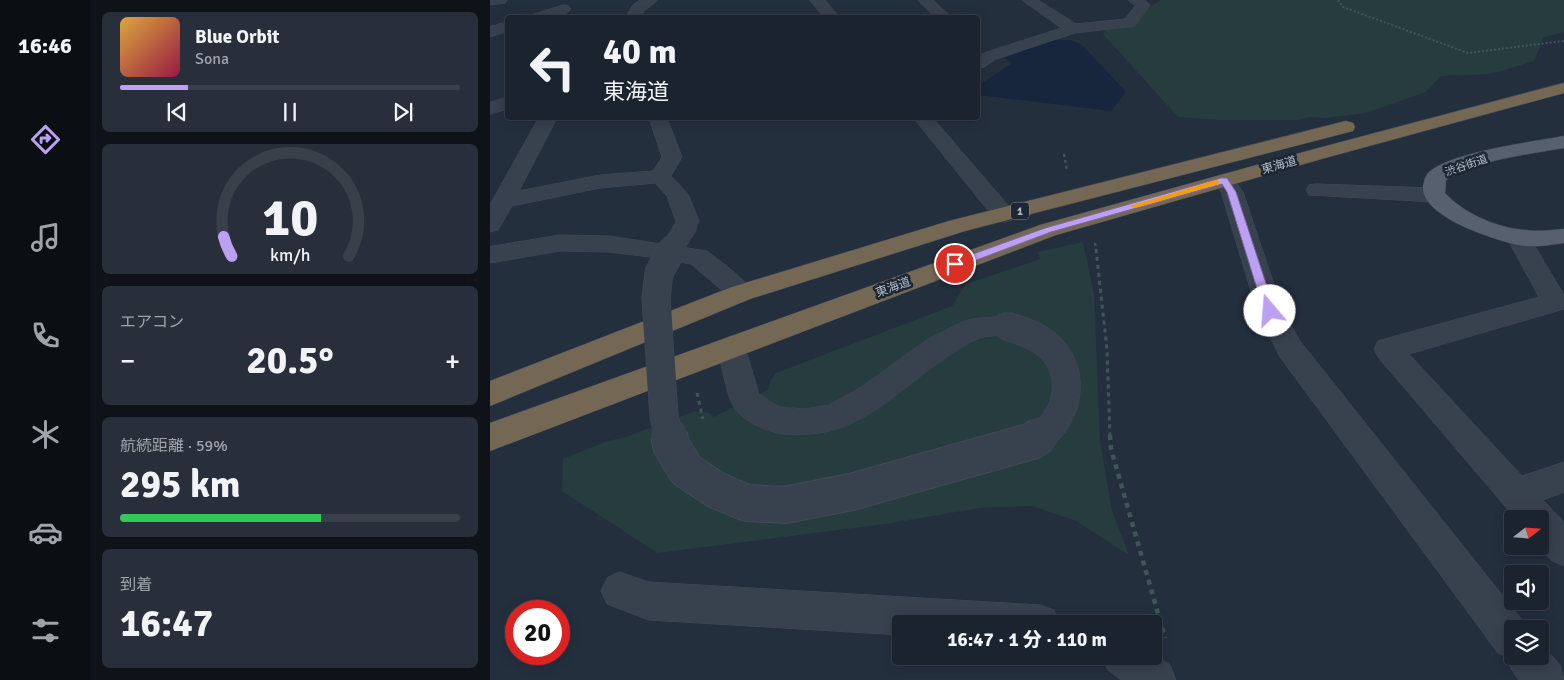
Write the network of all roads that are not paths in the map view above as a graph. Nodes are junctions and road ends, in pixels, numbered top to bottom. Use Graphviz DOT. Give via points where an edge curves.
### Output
graph roads {
  1 [pos="500,0"];
  2 [pos="651,0"];
  3 [pos="817,0"];
  4 [pos="925,0"];
  5 [pos="1029,0"];
  6 [pos="1136,0"];
  7 [pos="490,1"];
  8 [pos="564,9"];
  9 [pos="546,15"];
  10 [pos="634,15"];
  11 [pos="830,15"];
  12 [pos="942,15"];
  13 [pos="505,27"];
  14 [pos="1073,29"];
  15 [pos="490,32"];
  16 [pos="984,60"];
  17 [pos="1564,73"];
  18 [pos="1564,88"];
  19 [pos="505,103"];
  20 [pos="490,109"];
  21 [pos="547,120"];
  22 [pos="659,120"];
  23 [pos="925,120"];
  24 [pos="1564,142"];
  25 [pos="660,177"];
  26 [pos="1224,180"];
  27 [pos="1317,190"];
  28 [pos="1435,195"];
  29 [pos="503,201"];
  30 [pos="1004,215"];
  31 [pos="490,225"];
  32 [pos="1564,236"];
  33 [pos="1519,238"];
  34 [pos="490,254"];
  35 [pos="741,293"];
  36 [pos="1560,305"];
  37 [pos="731,347"];
  38 [pos="490,394"];
  39 [pos="490,437"];
  40 [pos="1564,477"];
  41 [pos="1516,494"];
  42 [pos="1530,510"];
  43 [pos="1549,531"];
  44 [pos="1564,548"];
  45 [pos="620,591"];
  46 [pos="892,615"];
  47 [pos="1504,629"];
  48 [pos="1533,665"];
  49 [pos="1545,680"];
  1 -- 7 [label="street"];
  2 -- 10 [label="street" via="638,8"];
  3 -- 11 [label="street"];
  4 -- 12 [label="street"];
  5 -- 14 [label="street"];
  6 -- 14 [label="street" via="1143,5 1130,23"];
  8 -- 9 [label="street"];
  13 -- 15 [label="street"];
  14 -- 16 [label="street"];
  17 -- 30 [label="highway, 東海道 / 1"];
  18 -- 26 [label="highway, 東海道 / 1"];
  19 -- 20 [label="street"];
  21 -- 29 [label="street"];
  22 -- 25 [label="street" via="672,157"];
  23 -- 30 [label="street"];
  24 -- 28 [label="main road, 渋谷街道" via="1494,155 1446,170 1436,177"];
  25 -- 29 [label="street" via="636,177 561,188"];
  25 -- 37 [label="street, bridge" via="678,194 688,221 659,273 656,298 666,426 671,444 686,470 716,490 747,504 785,505 851,492 1032,441 1055,424 1066,400 1068,378 1058,355 1036,336 1006,326 972,329 935,349 874,395 835,417 805,422 773,420 746,401"];
  26 -- 37 [label="highway, 東海道 / 1" via="1048,230"];
  26 -- 47 [label="street" via="1232,192 1270,311 1290,349"];
  27 -- 28 [label="street"];
  28 -- 33 [label="main road" via="1455,213"];
  29 -- 31 [label="street"];
  30 -- 35 [label="highway, 東海道 / 1" via="957,226"];
  32 -- 33 [label="main road"];
  33 -- 36 [label="street"];
  34 -- 35 [label="street" via="560,243 650,249 698,257"];
  35 -- 38 [label="highway, 東海道 / 1"];
  36 -- 41 [label="street" via="1388,349"];
  37 -- 39 [label="highway, 東海道 / 1"];
  40 -- 41 [label="street"];
  41 -- 42 [label="street"];
  43 -- 44 [label="street"];
  45 -- 46 [label="street" via="649,601"];
  48 -- 49 [label="street"];
}
